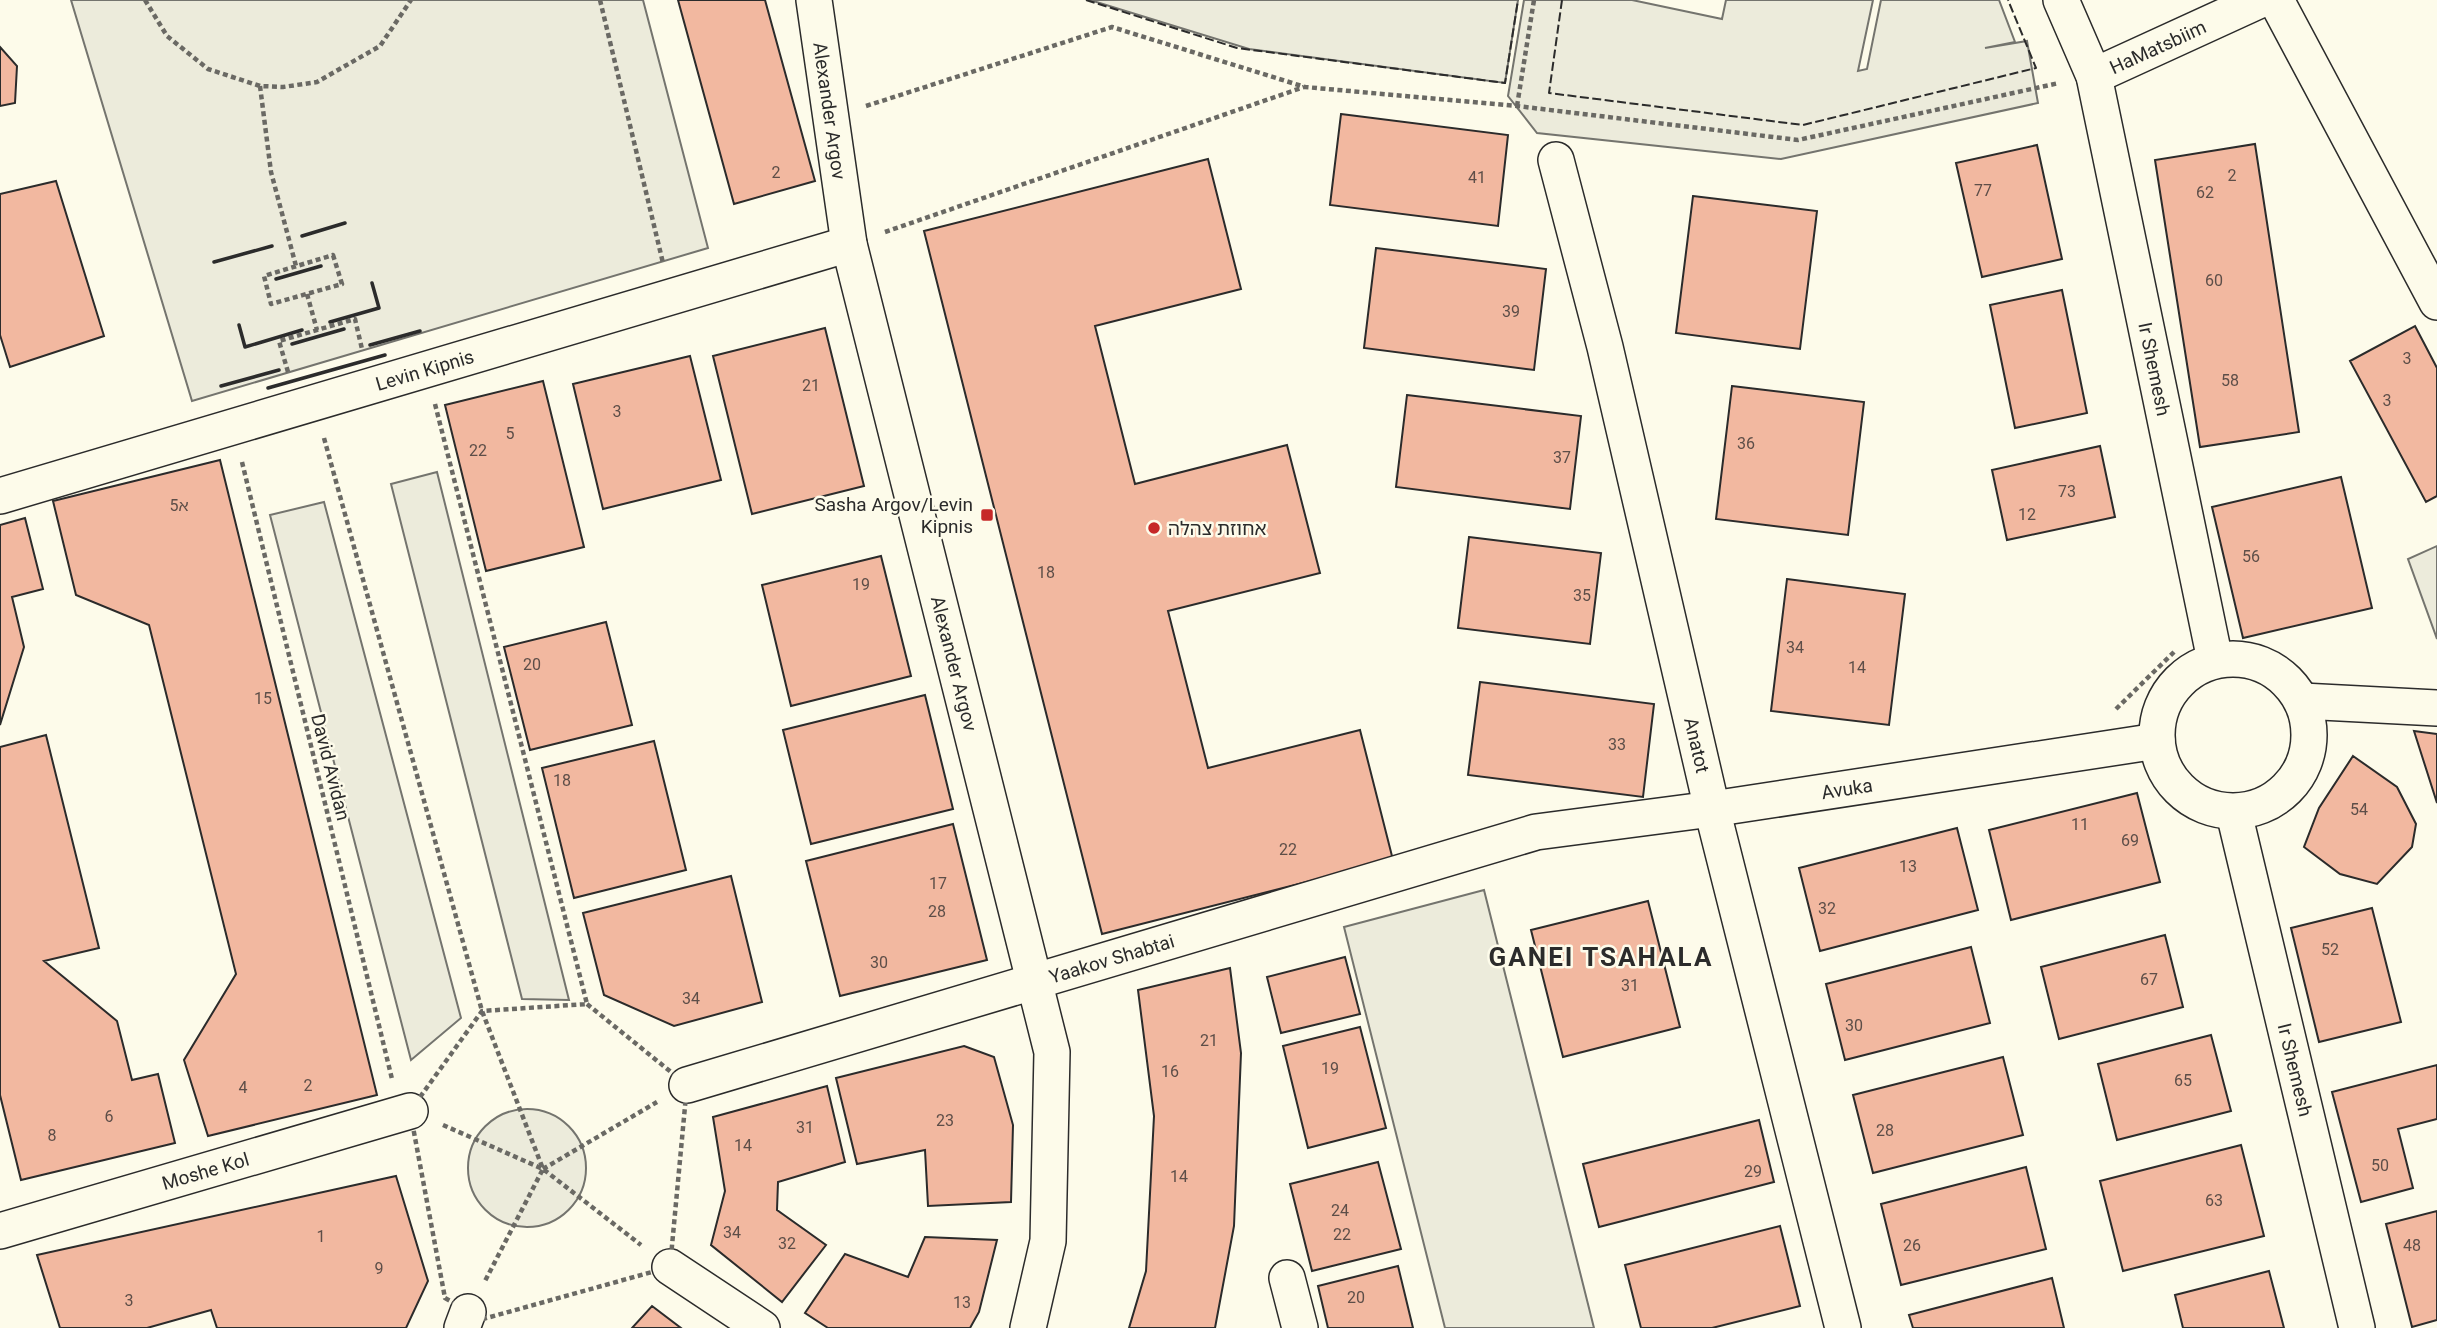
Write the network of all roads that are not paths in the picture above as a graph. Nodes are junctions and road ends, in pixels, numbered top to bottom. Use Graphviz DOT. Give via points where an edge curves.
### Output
graph roads {
  1 [pos="814,0"];
  2 [pos="2061,0"];
  3 [pos="2260,0"];
  4 [pos="2276,0"];
  5 [pos="2094,76"];
  6 [pos="1556,160"];
  7 [pos="849,244"];
  8 [pos="2437,302"];
  9 [pos="0,496"];
  10 [pos="2214,660"];
  11 [pos="2302,701"];
  12 [pos="2437,708"];
  13 [pos="2157,741"];
  14 [pos="1712,809"];
  15 [pos="2234,813"];
  16 [pos="1536,832"];
  17 [pos="1037,981"];
  18 [pos="675,1092"];
  19 [pos="417,1116"];
  20 [pos="0,1231"];
  21 [pos="659,1259"];
  22 [pos="1287,1278"];
  23 [pos="762,1328"];
  24 [pos="1028,1328"];
  25 [pos="1300,1328"];
  26 [pos="1843,1328"];
  27 [pos="2357,1328"];
  1 -- 7 [label="street, Alexander Argov"];
  2 -- 5 [label="street, Ir Shemesh"];
  3 -- 5 [label="street, HaMatsbiim"];
  4 -- 8 [label="street"];
  5 -- 10 [label="street, Ir Shemesh"];
  6 -- 14 [label="street, Anatot" via="1605,347"];
  7 -- 9 [label="street, Levin Kipnis"];
  7 -- 17 [label="street, Alexander Argov"];
  10 -- 11 [label="street" via="2240,658 2265,665 2287,680"];
  10 -- 13 [label="street" via="2183,677 2162,706"];
  11 -- 12 [label="street"];
  11 -- 15 [label="street" via="2309,739 2298,776 2281,795 2259,808"];
  13 -- 14 [label="street, Avuka"];
  13 -- 15 [label="street" via="2164,769 2181,793 2206,807"];
  14 -- 16 [label="street, Avuka"];
  14 -- 26 [label="street, Anatot"];
  15 -- 27 [label="street, Ir Shemesh"];
  16 -- 17 [label="street, Yaakov Shabtai"];
  17 -- 18 [label="street, Yaakov Shabtai"];
  17 -- 24 [label="street, Alexander Argov" via="1052,1052 1048,1241"];
  19 -- 20 [label="street, Moshe Kol"];
  21 -- 23 [label="street"];
  22 -- 25 [label="street"];
}
